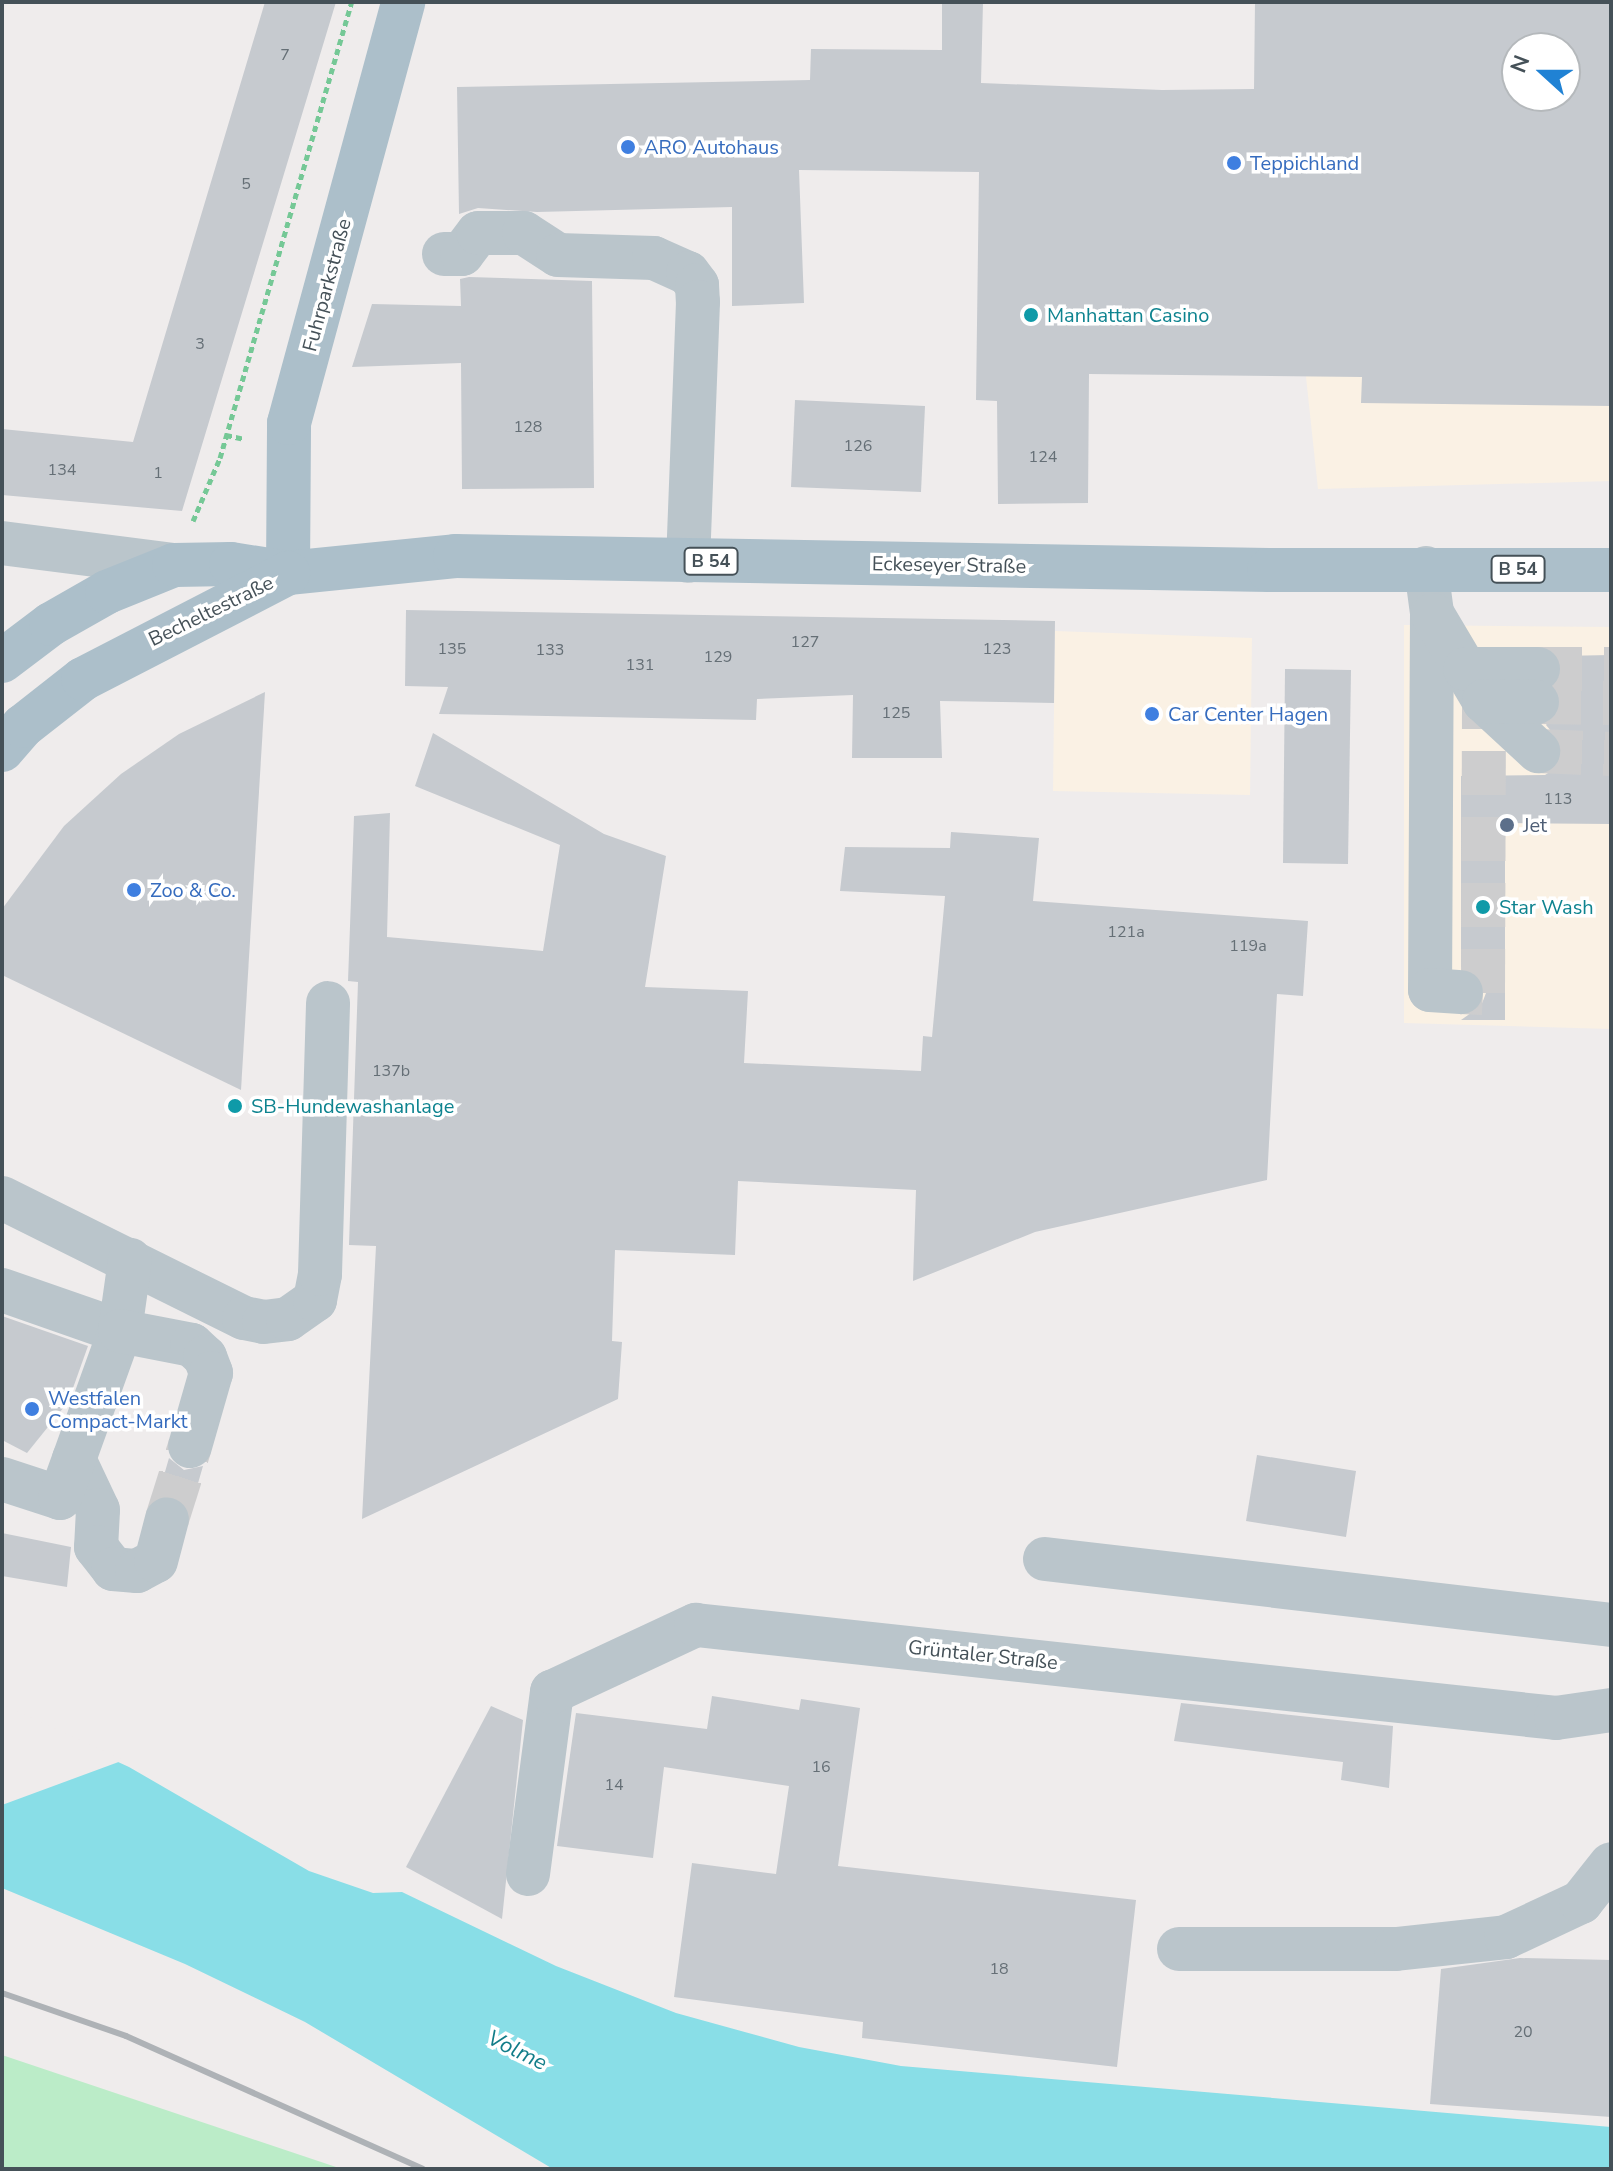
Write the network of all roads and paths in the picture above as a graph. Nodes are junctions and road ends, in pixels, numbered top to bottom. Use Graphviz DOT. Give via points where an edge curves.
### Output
graph roads {
  1 [pos="352,2"];
  2 [pos="403,2"];
  3 [pos="444,254"];
  4 [pos="2,543"];
  5 [pos="688,561"];
  6 [pos="174,565"];
  7 [pos="1426,568"];
  8 [pos="1611,570"];
  9 [pos="288,573"];
  10 [pos="1432,613"];
  11 [pos="2,661"];
  12 [pos="1516,707"];
  13 [pos="2,750"];
  14 [pos="1461,992"];
  15 [pos="328,1003"];
  16 [pos="2,1198"];
  17 [pos="130,1260"];
  18 [pos="2,1290"];
  19 [pos="120,1331"];
  20 [pos="190,1446"];
  21 [pos="74,1459"];
  22 [pos="2,1479"];
  23 [pos="167,1519"];
  24 [pos="1045,1559"];
  25 [pos="1611,1625"];
  26 [pos="1611,1710"];
  27 [pos="1611,1864"];
  28 [pos="528,1874"];
  29 [pos="1179,1949"];
  1 -- 6 [label="path" via="220,458"];
  2 -- 9 [label="main road, Fuhrparkstraße" via="289,423"];
  3 -- 5 [label="street" via="462,254 478,233 524,233 558,255 654,258 688,273 697,285 698,302"];
  4 -- 6 [label="street"];
  5 -- 7 [label="main road, Eckeseyer Straße / B 54"];
  5 -- 9 [label="main road, Eckeseyer Straße / B 54" via="455,556"];
  6 -- 9 [label="main road, Becheltestraße / B 54" via="231,564"];
  6 -- 11 [label="main road, Becheltestraße / B 54" via="107,592 51,624"];
  7 -- 8 [label="main road, Eckeseyer Straße / B 54"];
  7 -- 10 [label="street"];
  9 -- 13 [label="main road, Becheltestraße / B 54" via="83,679 23,726"];
  10 -- 12 [label="street"];
  10 -- 14 [label="street" via="1430,990"];
  15 -- 17 [label="street" via="315,1300 288,1319 244,1318"];
  16 -- 17 [label="street"];
  17 -- 19 [label="street"];
  18 -- 19 [label="street"];
  19 -- 20 [label="street" via="192,1345 205,1357 211,1373"];
  19 -- 21 [label="street"];
  21 -- 22 [label="street" via="60,1498"];
  21 -- 23 [label="street" via="98,1510 96,1547 113,1569 137,1571 156,1561"];
  24 -- 25 [label="street"];
  26 -- 28 [label="street, Grüntaler Straße" via="1556,1718 696,1625 552,1692"];
  27 -- 29 [label="street" via="1581,1902 1506,1937 1396,1949"];
}
